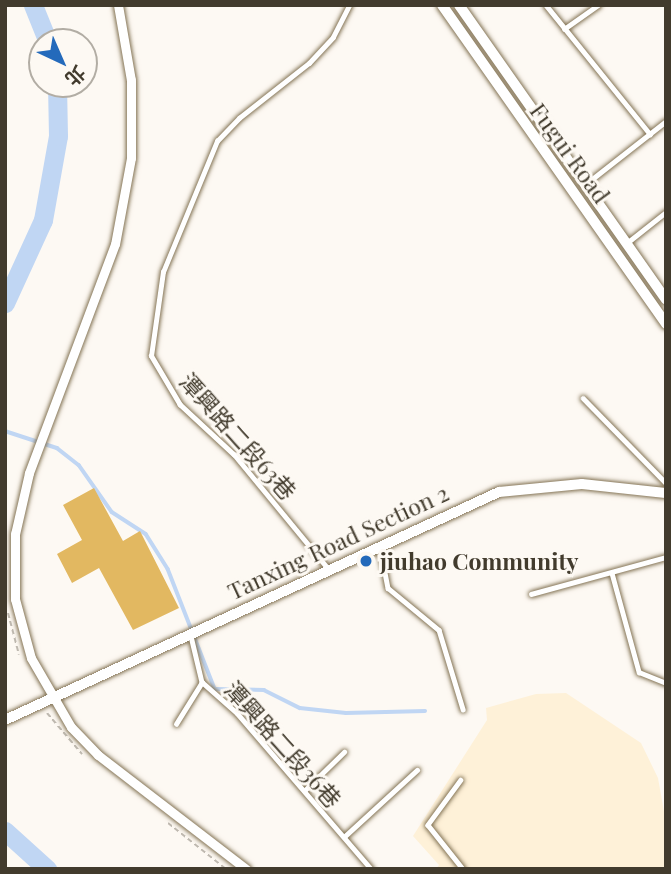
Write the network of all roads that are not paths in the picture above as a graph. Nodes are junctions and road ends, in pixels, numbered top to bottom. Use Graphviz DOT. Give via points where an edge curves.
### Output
graph roads {
  1 [pos="118,5"];
  2 [pos="349,5"];
  3 [pos="442,5"];
  4 [pos="459,5"];
  5 [pos="546,5"];
  6 [pos="598,5"];
  7 [pos="564,29"];
  8 [pos="666,121"];
  9 [pos="650,134"];
  10 [pos="585,185"];
  11 [pos="666,212"];
  12 [pos="625,244"];
  13 [pos="666,299"];
  14 [pos="666,324"];
  15 [pos="583,398"];
  16 [pos="666,483"];
  17 [pos="666,493"];
  18 [pos="380,546"];
  19 [pos="666,557"];
  20 [pos="328,569"];
  21 [pos="612,573"];
  22 [pos="531,594"];
  23 [pos="191,632"];
  24 [pos="202,682"];
  25 [pos="666,683"];
  26 [pos="47,701"];
  27 [pos="463,709"];
  28 [pos="5,720"];
  29 [pos="176,724"];
  30 [pos="344,752"];
  31 [pos="417,771"];
  32 [pos="461,780"];
  33 [pos="304,791"];
  34 [pos="344,837"];
  35 [pos="246,869"];
  36 [pos="371,869"];
  37 [pos="463,869"];
  1 -- 26 [label="street" via="131,80 131,158 117,232 29,473 15,534 15,599 21,634"];
  2 -- 20 [label="lane, 潭興路二段63巷" via="333,37 309,63 239,118 218,141 163,272 150,356 180,405 234,455"];
  3 -- 14 [label="street, Fugui Road"];
  4 -- 10 [label="street, Fugui Road"];
  5 -- 7 [label="lane"];
  6 -- 7 [label="lane"];
  7 -- 9 [label="lane"];
  8 -- 9 [label="lane"];
  9 -- 10 [label="lane"];
  10 -- 12 [label="street, Fugui Road"];
  11 -- 12 [label="lane"];
  12 -- 13 [label="street, Fugui Road"];
  15 -- 16 [label="lane"];
  17 -- 18 [label="street, Tanxing Road Section 2" via="582,484 512,489 484,497"];
  18 -- 20 [label="street, Tanxing Road Section 2"];
  18 -- 27 [label="lane" via="388,588 439,630"];
  19 -- 21 [label="lane"];
  20 -- 23 [label="street, Tanxing Road Section 2"];
  21 -- 22 [label="lane"];
  21 -- 25 [label="lane" via="639,672"];
  23 -- 24 [label="lane, 潭興路二段36巷"];
  23 -- 26 [label="street, Tanxing Road Section 2"];
  24 -- 29 [label="lane"];
  24 -- 33 [label="lane, 潭興路二段36巷" via="237,713"];
  26 -- 28 [label="street, Tanxing Road Section 2"];
  26 -- 35 [label="street" via="98,755"];
  30 -- 33 [label="lane"];
  31 -- 34 [label="lane"];
  32 -- 37 [label="lane" via="428,825"];
  33 -- 34 [label="lane, 潭興路二段36巷"];
  34 -- 36 [label="lane, 潭興路二段36巷"];
}
